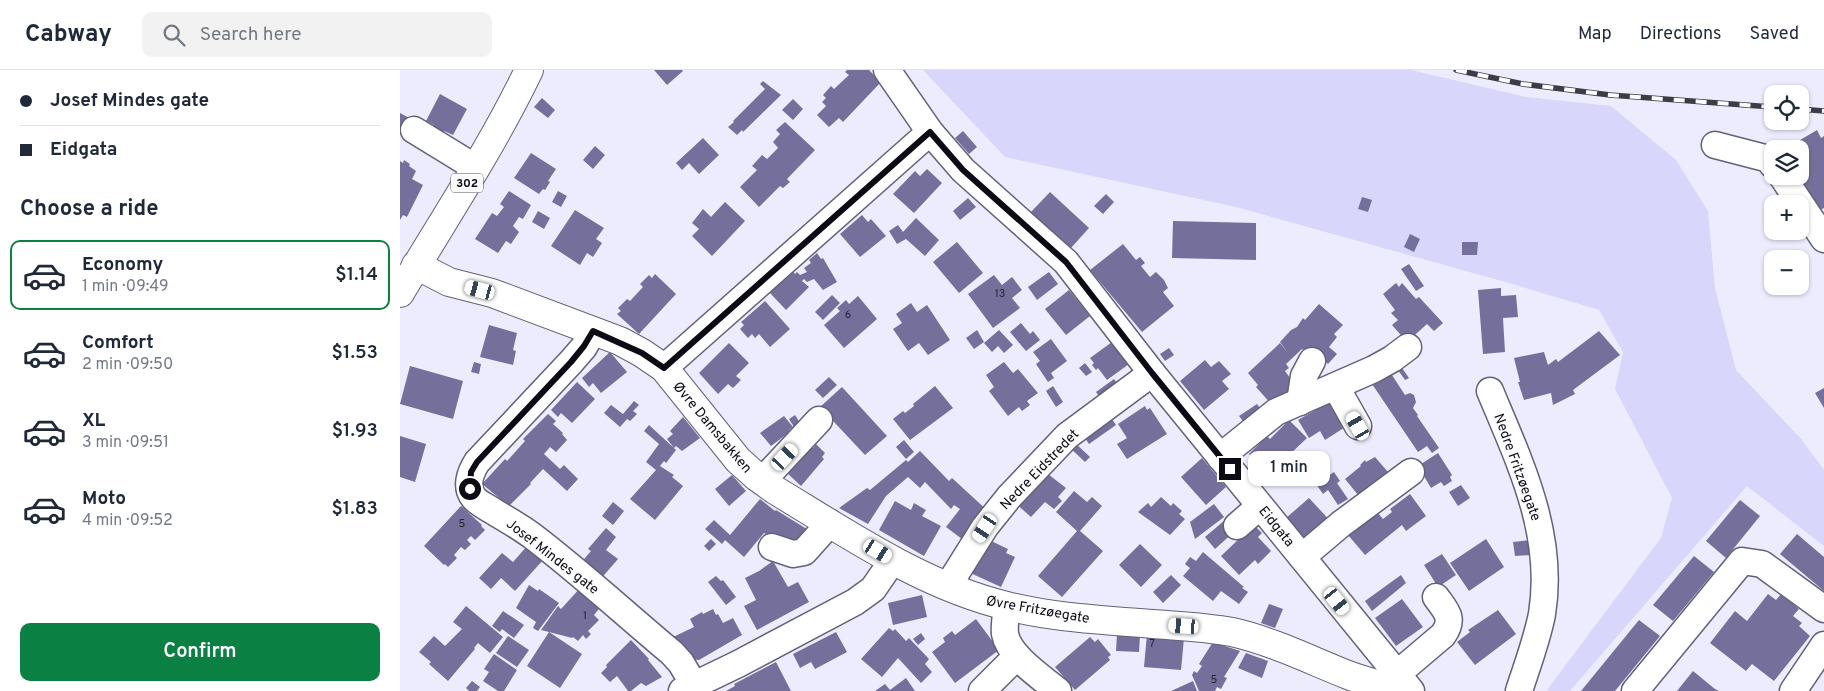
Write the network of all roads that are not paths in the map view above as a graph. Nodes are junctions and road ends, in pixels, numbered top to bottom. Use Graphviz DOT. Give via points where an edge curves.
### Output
graph roads {
  1 [pos="529,70"];
  2 [pos="887,70"];
  3 [pos="414,130"];
  4 [pos="930,132"];
  5 [pos="1715,144"];
  6 [pos="1764,158"];
  7 [pos="476,168"];
  8 [pos="1788,185"];
  9 [pos="1824,239"];
  10 [pos="416,265"];
  11 [pos="400,293"];
  12 [pos="593,331"];
  13 [pos="1408,346"];
  14 [pos="1312,361"];
  15 [pos="664,368"];
  16 [pos="1152,373"];
  17 [pos="1336,387"];
  18 [pos="1490,391"];
  19 [pos="1300,402"];
  20 [pos="819,420"];
  21 [pos="1358,426"];
  22 [pos="1220,457"];
  23 [pos="1411,472"];
  24 [pos="762,481"];
  25 [pos="1260,506"];
  26 [pos="830,523"];
  27 [pos="1237,526"];
  28 [pos="772,547"];
  29 [pos="1302,557"];
  30 [pos="893,560"];
  31 [pos="948,586"];
  32 [pos="1436,596"];
  33 [pos="1007,606"];
  34 [pos="1824,609"];
  35 [pos="1824,645"];
  36 [pos="1017,656"];
  37 [pos="1348,684"];
  38 [pos="1403,685"];
  39 [pos="688,688"];
  40 [pos="982,691"];
  41 [pos="1058,691"];
  42 [pos="1519,691"];
  43 [pos="1636,691"];
  44 [pos="1793,691"];
  1 -- 7 [label="main road, 302"];
  2 -- 4 [label="street, Eidgata"];
  3 -- 7 [label="street"];
  4 -- 15 [label="street"];
  4 -- 16 [label="street, Eidgata" via="963,170 1066,262"];
  5 -- 6 [label="street"];
  7 -- 10 [label="main road, 302"];
  8 -- 9 [label="street"];
  10 -- 11 [label="main road, 302"];
  10 -- 12 [label="main road, Øvre Damsbakken" via="449,282 492,293"];
  12 -- 15 [label="main road, Øvre Damsbakken" via="642,353"];
  12 -- 39 [label="street, Josef Mindes gate" via="571,362 477,462 471,472 470,489 473,497 542,544 672,653 681,663"];
  13 -- 17 [label="street" via="1392,359"];
  14 -- 19 [label="street" via="1304,376"];
  15 -- 24 [label="main road, Øvre Damsbakken" via="738,460"];
  16 -- 22 [label="street, Eidgata"];
  16 -- 31 [label="street, Nedre Eidstredet" via="1054,449 991,520"];
  17 -- 19 [label="street"];
  17 -- 21 [label="street"];
  18 -- 42 [label="street, Nedre Fritzøegate" via="1524,474 1536,514 1546,571 1542,616"];
  19 -- 22 [label="street" via="1264,420"];
  20 -- 24 [label="street"];
  22 -- 25 [label="street, Eidgata"];
  23 -- 29 [label="street"];
  24 -- 26 [label="main road, Øvre Damsbakken"];
  25 -- 27 [label="street"];
  25 -- 29 [label="street, Eidgata"];
  26 -- 28 [label="street" via="804,552 794,554"];
  26 -- 30 [label="main road, Øvre Damsbakken"];
  29 -- 38 [label="street, Eidgata"];
  30 -- 31 [label="main road, Øvre Fritzøegate"];
  30 -- 39 [label="street" via="873,589 855,602"];
  31 -- 33 [label="main road, Øvre Fritzøegate"];
  32 -- 38 [label="street" via="1448,614 1448,629"];
  33 -- 36 [label="street" via="1005,633"];
  33 -- 37 [label="main road, Øvre Fritzøegate" via="1088,619 1232,632 1264,641"];
  34 -- 43 [label="street" via="1762,564 1742,561"];
  35 -- 44 [label="street"];
  36 -- 40 [label="street"];
  36 -- 41 [label="street"];
  37 -- 38 [label="main road, Øvre Fritzøegate"];
}
